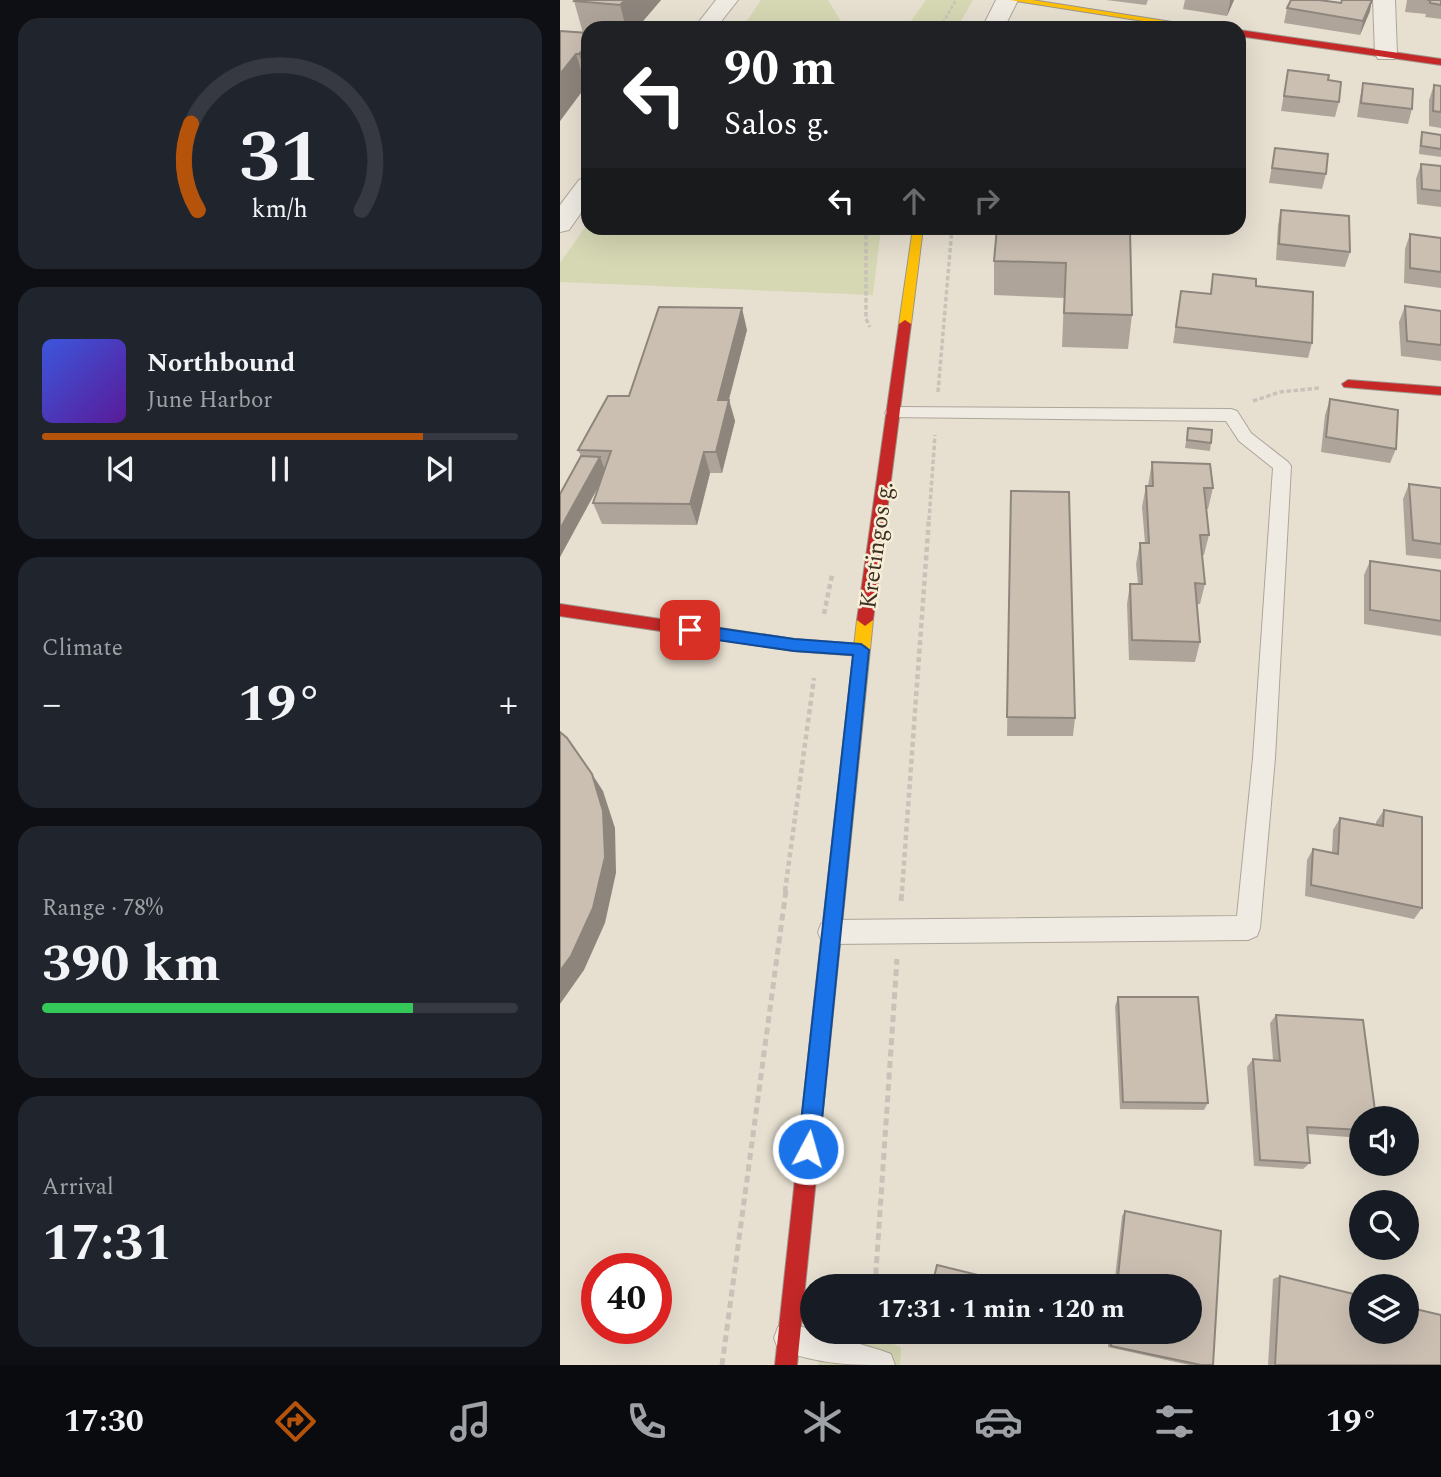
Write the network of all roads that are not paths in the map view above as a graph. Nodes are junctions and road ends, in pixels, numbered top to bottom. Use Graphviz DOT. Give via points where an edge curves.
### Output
graph roads {
  1 [pos="727,0"];
  2 [pos="1007,0"];
  3 [pos="1014,0"];
  4 [pos="1384,0"];
  5 [pos="710,21"];
  6 [pos="996,21"];
  7 [pos="1158,21"];
  8 [pos="1246,34"];
  9 [pos="1386,54"];
  10 [pos="1441,62"];
  11 [pos="581,195"];
  12 [pos="560,224"];
  13 [pos="917,235"];
  14 [pos="1348,384"];
  15 [pos="1441,391"];
  16 [pos="894,412"];
  17 [pos="560,610"];
  18 [pos="861,650"];
  19 [pos="830,932"];
  20 [pos="787,1351"];
  21 [pos="880,1365"];
  1 -- 5 [label="street"];
  2 -- 6 [label="street"];
  3 -- 7 [label="street"];
  4 -- 9 [label="street"];
  8 -- 9 [label="street"];
  9 -- 10 [label="street"];
  11 -- 12 [label="street"];
  13 -- 16 [label="street, Kretingos g."];
  14 -- 15 [label="street"];
  16 -- 18 [label="street, Kretingos g."];
  16 -- 19 [label="lane" via="1231,415 1245,437 1282,466 1248,928"];
  17 -- 18 [label="street"];
  18 -- 19 [label="street, Kretingos g."];
  19 -- 20 [label="street, Kretingos g."];
  20 -- 21 [label="lane"];
}
